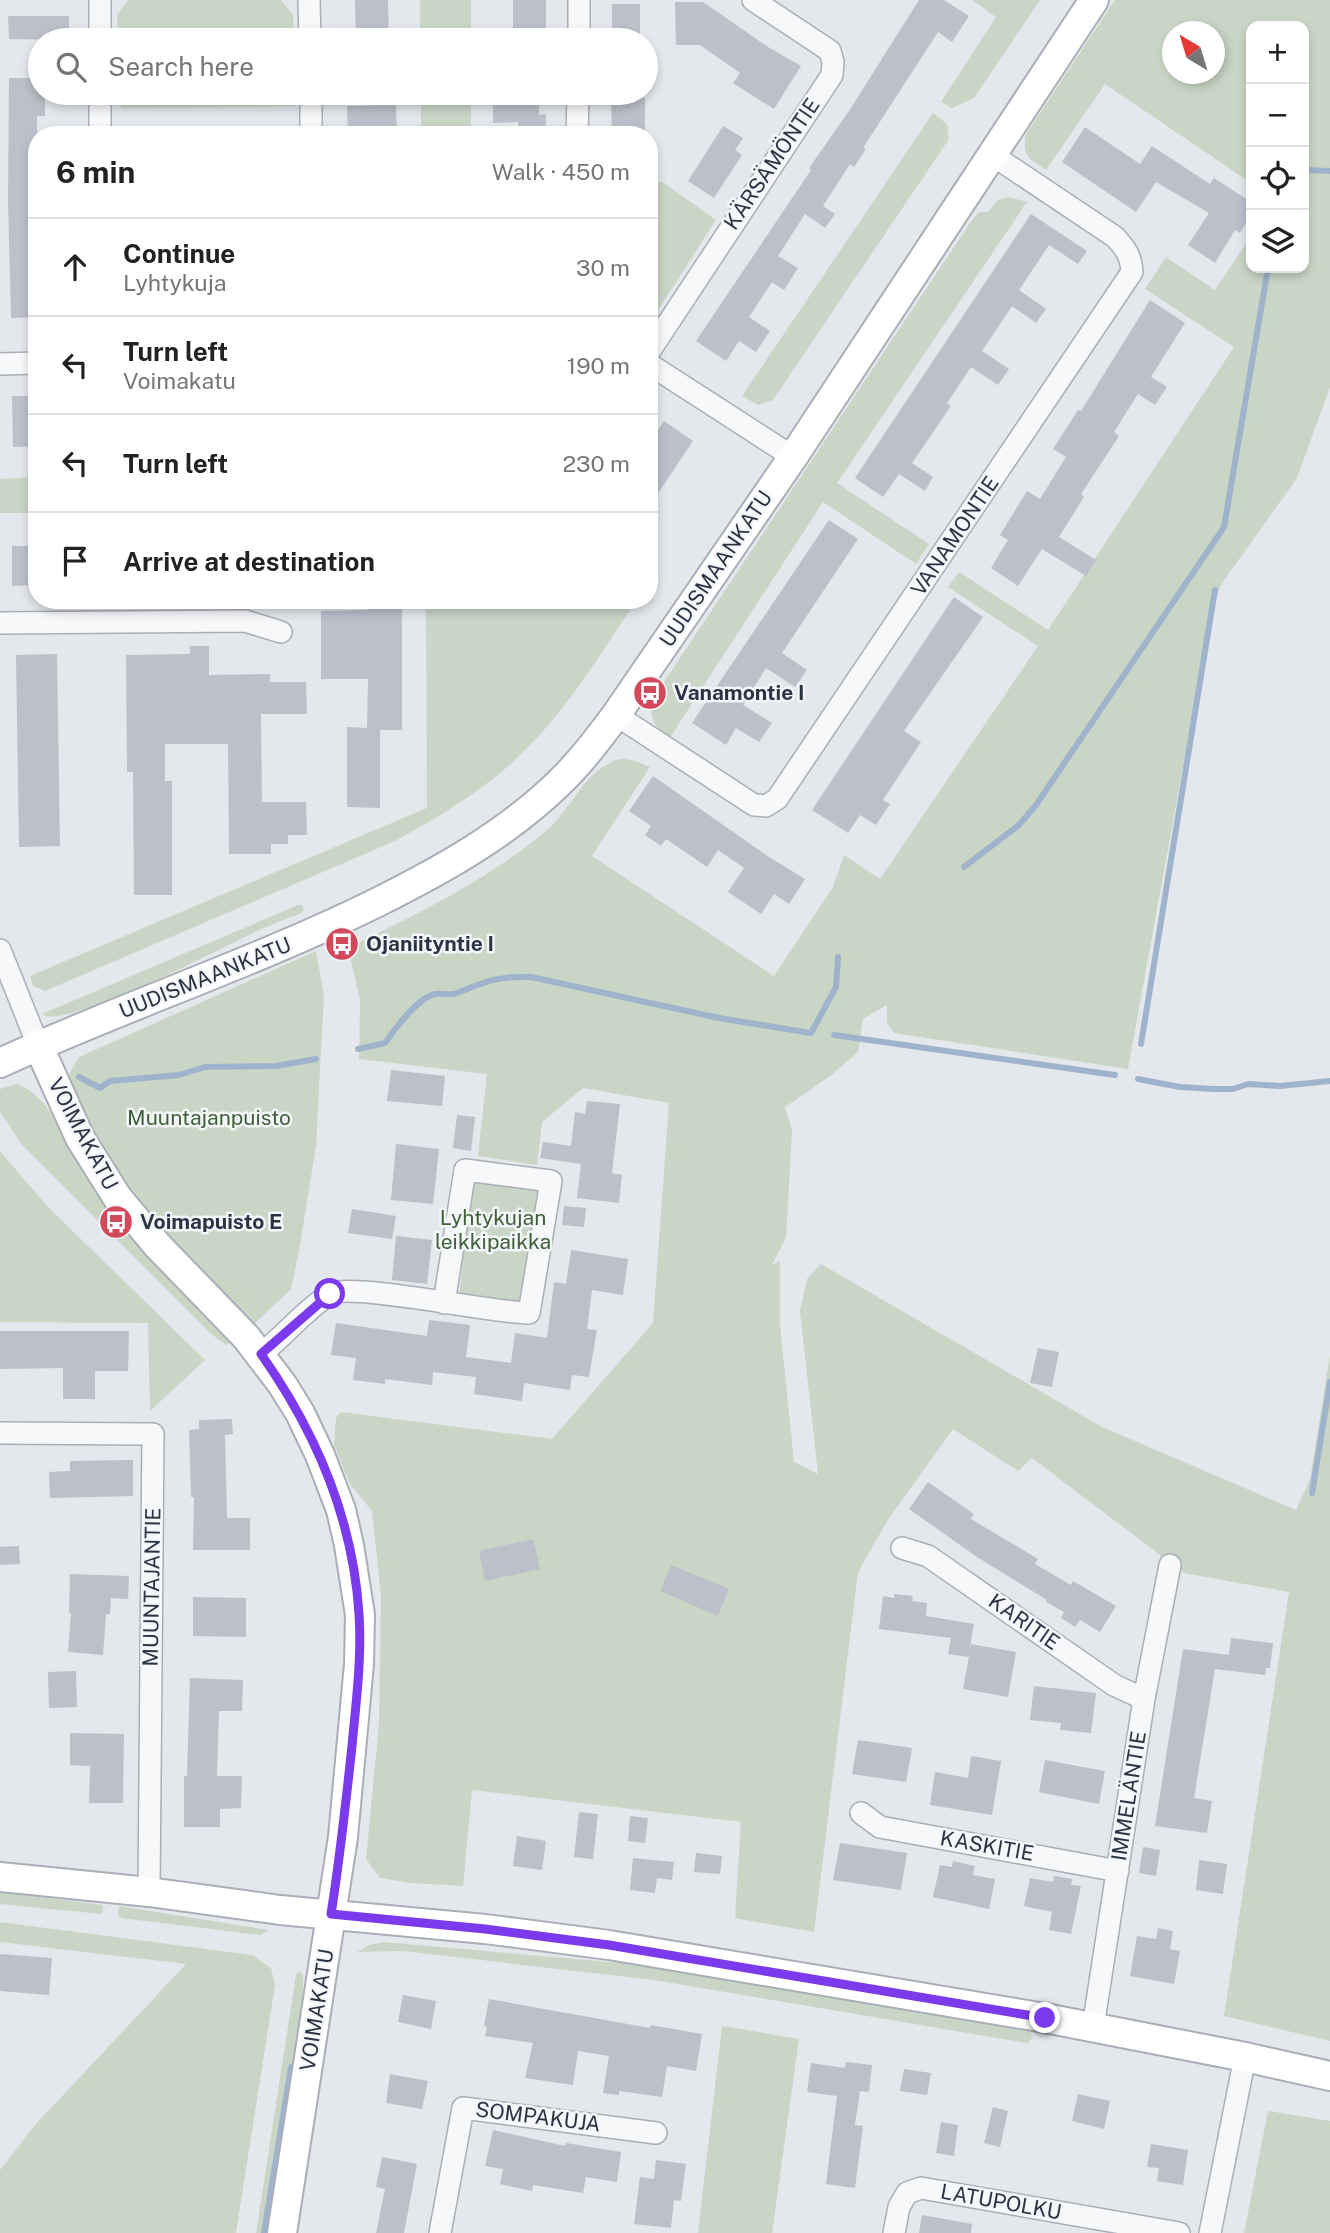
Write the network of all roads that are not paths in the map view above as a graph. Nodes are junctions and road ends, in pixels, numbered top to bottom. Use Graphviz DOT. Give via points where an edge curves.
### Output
graph roads {
  1 [pos="100,0"];
  2 [pos="309,0"];
  3 [pos="579,0"];
  4 [pos="753,0"];
  5 [pos="1094,0"];
  6 [pos="100,28"];
  7 [pos="310,28"];
  8 [pos="579,28"];
  9 [pos="100,105"];
  10 [pos="311,105"];
  11 [pos="578,105"];
  12 [pos="100,126"];
  13 [pos="311,126"];
  14 [pos="577,126"];
  15 [pos="991,154"];
  16 [pos="658,338"];
  17 [pos="28,363"];
  18 [pos="0,364"];
  19 [pos="658,370"];
  20 [pos="793,457"];
  21 [pos="0,623"];
  22 [pos="281,632"];
  23 [pos="616,715"];
  24 [pos="0,950"];
  25 [pos="38,1045"];
  26 [pos="0,1063"];
  27 [pos="444,1303"];
  28 [pos="261,1354"];
  29 [pos="0,1433"];
  30 [pos="902,1548"];
  31 [pos="1170,1565"];
  32 [pos="1144,1699"];
  33 [pos="861,1813"];
  34 [pos="1118,1871"];
  35 [pos="0,1877"];
  36 [pos="149,1892"];
  37 [pos="331,1914"];
  38 [pos="1093,2027"];
  39 [pos="1245,2057"];
  40 [pos="1330,2076"];
  41 [pos="656,2133"];
  42 [pos="282,2233"];
  43 [pos="440,2233"];
  44 [pos="894,2233"];
  45 [pos="1179,2233"];
  46 [pos="1210,2233"];
  1 -- 6 [label="street"];
  2 -- 7 [label="street"];
  3 -- 8 [label="street"];
  4 -- 16 [label="street, KÄRSÄMÖNTIE" via="830,51 832,75"];
  5 -- 15 [label="street, UUDISMAANKATU"];
  9 -- 12 [label="street"];
  10 -- 13 [label="street"];
  11 -- 14 [label="street"];
  15 -- 20 [label="street, UUDISMAANKATU"];
  15 -- 23 [label="street, VANAMONTIE" via="1115,237 1131,258 1132,272 777,799 766,806 754,805"];
  17 -- 18 [label="street"];
  19 -- 20 [label="street"];
  20 -- 23 [label="street, UUDISMAANKATU"];
  21 -- 22 [label="street" via="245,621"];
  23 -- 25 [label="street, UUDISMAANKATU" via="558,784 508,826 449,865 320,930"];
  24 -- 25 [label="street"];
  25 -- 26 [label="street, UUDISMAANKATU"];
  25 -- 28 [label="street, VOIMAKATU" via="80,1138 117,1197"];
  27 -- 27 [label="street" via="530,1311 551,1181 465,1170"];
  27 -- 28 [label="street" via="337,1291"];
  28 -- 37 [label="street, VOIMAKATU" via="300,1413 324,1464 341,1510 356,1579 359,1664"];
  29 -- 36 [label="street, MUUNTAJANTIE" via="153,1434"];
  30 -- 32 [label="street, KARITIE" via="928,1556 1114,1685"];
  31 -- 32 [label="street, IMMELÄNTIE"];
  32 -- 34 [label="street, IMMELÄNTIE"];
  33 -- 34 [label="street, KASKITIE" via="880,1827"];
  34 -- 38 [label="street, IMMELÄNTIE"];
  35 -- 36 [label="street"];
  36 -- 37 [label="street"];
  37 -- 38 [label="street" via="609,1945"];
  37 -- 42 [label="street, VOIMAKATU"];
  38 -- 39 [label="street"];
  39 -- 40 [label="street"];
  39 -- 46 [label="street"];
  41 -- 43 [label="street, SOMPAKUJA" via="463,2108"];
  44 -- 45 [label="street, LATUPOLKU" via="906,2193 921,2188"];
}
